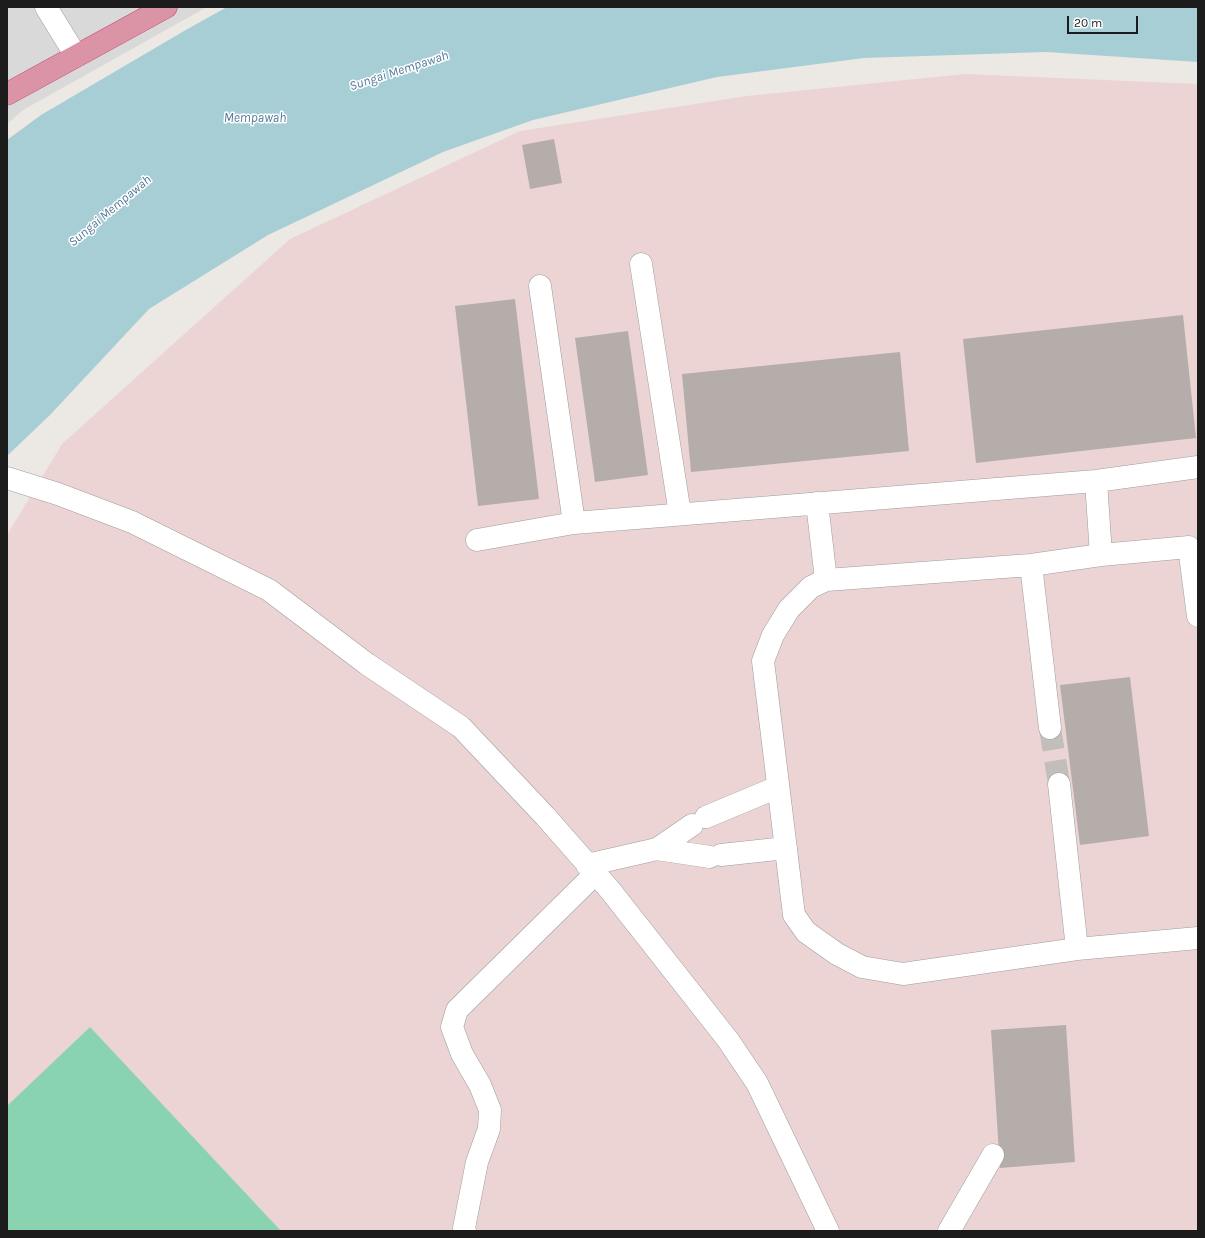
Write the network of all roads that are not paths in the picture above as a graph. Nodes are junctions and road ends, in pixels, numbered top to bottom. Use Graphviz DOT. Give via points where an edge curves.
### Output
graph roads {
  1 [pos="46,7"];
  2 [pos="166,7"];
  3 [pos="76,56"];
  4 [pos="7,94"];
  5 [pos="641,264"];
  6 [pos="540,286"];
  7 [pos="1198,467"];
  8 [pos="7,478"];
  9 [pos="1096,481"];
  10 [pos="817,503"];
  11 [pos="680,514"];
  12 [pos="574,523"];
  13 [pos="477,540"];
  14 [pos="1101,555"];
  15 [pos="1031,565"];
  16 [pos="826,580"];
  17 [pos="1198,616"];
  18 [pos="1050,728"];
  19 [pos="1058,784"];
  20 [pos="778,787"];
  21 [pos="786,848"];
  22 [pos="657,849"];
  23 [pos="591,869"];
  24 [pos="1198,938"];
  25 [pos="1077,949"];
  26 [pos="993,1155"];
  27 [pos="465,1231"];
  28 [pos="828,1231"];
  29 [pos="949,1231"];
  1 -- 3 [label="street"];
  2 -- 3 [label="highway"];
  3 -- 4 [label="highway"];
  5 -- 11 [label="street"];
  6 -- 12 [label="street"];
  7 -- 9 [label="street"];
  8 -- 23 [label="street" via="132,522 269,590 367,664 461,727"];
  9 -- 10 [label="street"];
  9 -- 14 [label="street"];
  10 -- 11 [label="street"];
  10 -- 16 [label="street"];
  11 -- 12 [label="street"];
  12 -- 13 [label="street"];
  14 -- 15 [label="street"];
  14 -- 17 [label="street" via="1189,547"];
  15 -- 16 [label="street"];
  15 -- 18 [label="street"];
  16 -- 20 [label="street" via="811,587 789,609 773,636 763,661"];
  19 -- 25 [label="street"];
  20 -- 21 [label="street"];
  20 -- 22 [label="street" via="699,821"];
  21 -- 22 [label="street" via="716,856"];
  21 -- 25 [label="street" via="794,915 806,932 837,954 862,967 903,974"];
  22 -- 23 [label="street"];
  23 -- 27 [label="street" via="457,1010 452,1027 462,1054 480,1085 490,1110 489,1129 477,1162"];
  23 -- 28 [label="street" via="728,1040 757,1083"];
  24 -- 25 [label="street"];
  26 -- 29 [label="street"];
}
